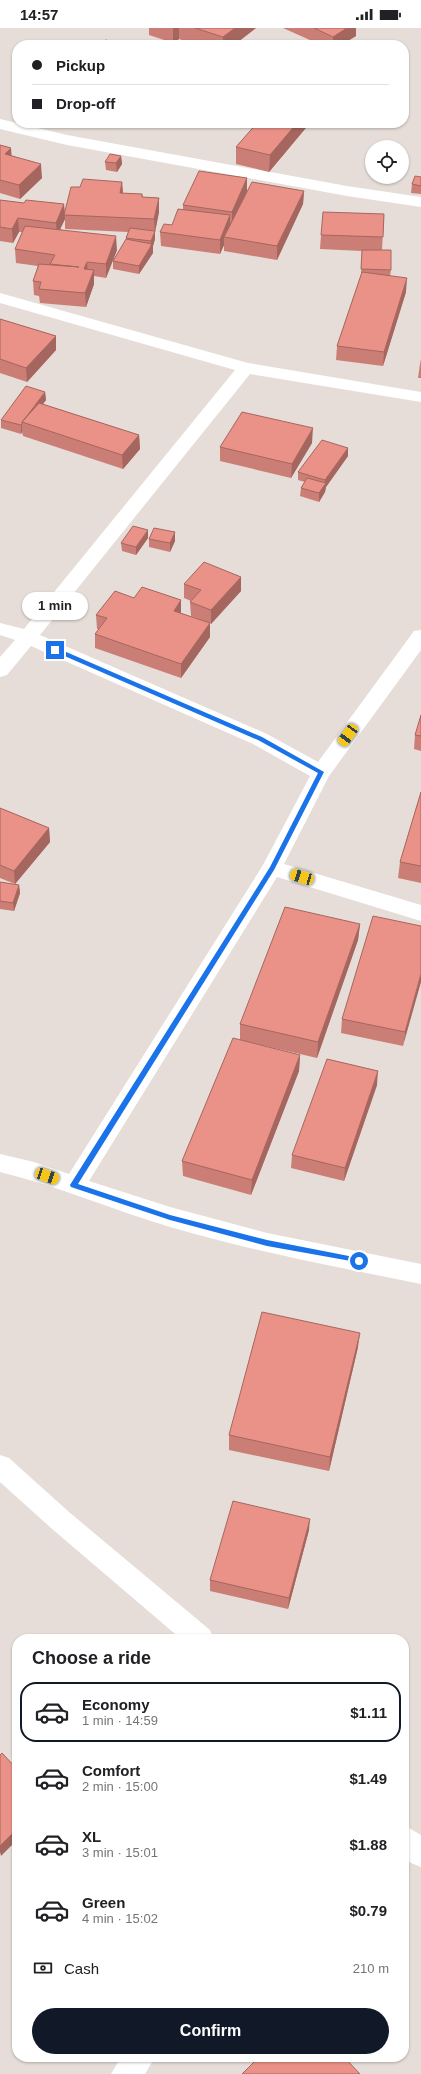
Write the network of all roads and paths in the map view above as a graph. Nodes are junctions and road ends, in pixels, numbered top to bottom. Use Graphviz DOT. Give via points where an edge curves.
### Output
graph roads {
  1 [pos="0,124"];
  2 [pos="12,127"];
  3 [pos="17,128"];
  4 [pos="421,202"];
  5 [pos="0,298"];
  6 [pos="246,368"];
  7 [pos="421,397"];
  8 [pos="0,628"];
  9 [pos="421,636"];
  10 [pos="28,637"];
  11 [pos="0,670"];
  12 [pos="321,772"];
  13 [pos="272,868"];
  14 [pos="421,913"];
  15 [pos="0,1163"];
  16 [pos="74,1185"];
  17 [pos="421,1274"];
  18 [pos="0,1466"];
  19 [pos="195,1634"];
  20 [pos="409,1842"];
  21 [pos="421,1853"];
  22 [pos="136,2062"];
  23 [pos="126,2074"];
  1 -- 2 [label="street"];
  3 -- 4 [label="street" via="67,140"];
  5 -- 6 [label="street"];
  6 -- 7 [label="street"];
  6 -- 10 [label="street"];
  8 -- 10 [label="street"];
  9 -- 12 [label="street"];
  10 -- 11 [label="street"];
  10 -- 12 [label="street" via="260,739"];
  12 -- 13 [label="street"];
  13 -- 14 [label="street"];
  13 -- 16 [label="street"];
  15 -- 16 [label="street" via="34,1171"];
  16 -- 17 [label="street" via="170,1217 267,1243"];
  18 -- 19 [label="street"];
  20 -- 21 [label="street"];
  22 -- 23 [label="street"];
}
